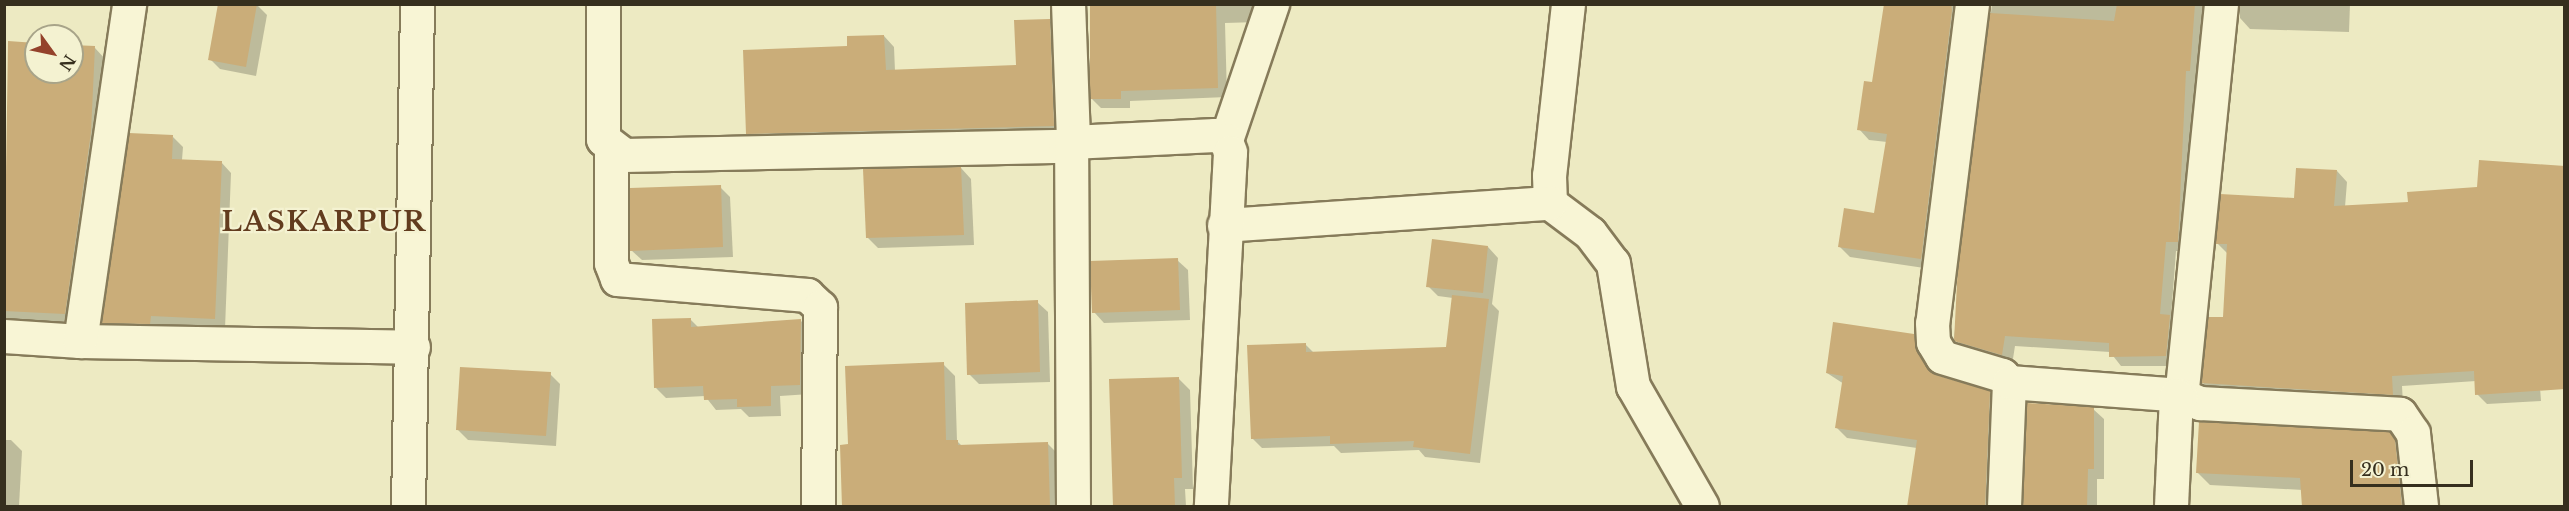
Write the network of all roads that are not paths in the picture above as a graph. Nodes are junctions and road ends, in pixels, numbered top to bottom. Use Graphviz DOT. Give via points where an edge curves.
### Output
graph roads {
  1 [pos="129,4"];
  2 [pos="417,4"];
  3 [pos="603,4"];
  4 [pos="1068,4"];
  5 [pos="1272,4"];
  6 [pos="1568,4"];
  7 [pos="1972,4"];
  8 [pos="2221,4"];
  9 [pos="1226,140"];
  10 [pos="1071,142"];
  11 [pos="611,148"];
  12 [pos="1550,203"];
  13 [pos="1224,225"];
  14 [pos="4,336"];
  15 [pos="80,341"];
  16 [pos="413,347"];
  17 [pos="2009,382"];
  18 [pos="2178,395"];
  19 [pos="408,507"];
  20 [pos="818,507"];
  21 [pos="1072,507"];
  22 [pos="1211,507"];
  23 [pos="1702,507"];
  24 [pos="2004,507"];
  25 [pos="2171,507"];
  26 [pos="2421,507"];
  1 -- 15 [label="street"];
  2 -- 16 [label="street"];
  3 -- 11 [label="street" via="603,139"];
  4 -- 10 [label="street"];
  5 -- 9 [label="street"];
  6 -- 12 [label="street" via="1549,175"];
  7 -- 17 [label="street" via="1932,323 1933,342 1942,357 2002,375"];
  8 -- 18 [label="street"];
  9 -- 10 [label="street" via="1215,135"];
  9 -- 13 [label="street" via="1230,152"];
  10 -- 11 [label="street" via="1065,146 624,155"];
  10 -- 21 [label="street"];
  11 -- 20 [label="street" via="611,263 617,279 807,295 820,307"];
  12 -- 13 [label="street"];
  12 -- 23 [label="street" via="1590,233 1613,263 1633,386"];
  13 -- 22 [label="street"];
  14 -- 15 [label="street"];
  15 -- 16 [label="street"];
  16 -- 19 [label="street"];
  17 -- 18 [label="street"];
  17 -- 24 [label="street"];
  18 -- 25 [label="street"];
  18 -- 26 [label="street" via="2200,403 2400,414 2413,433"];
}
